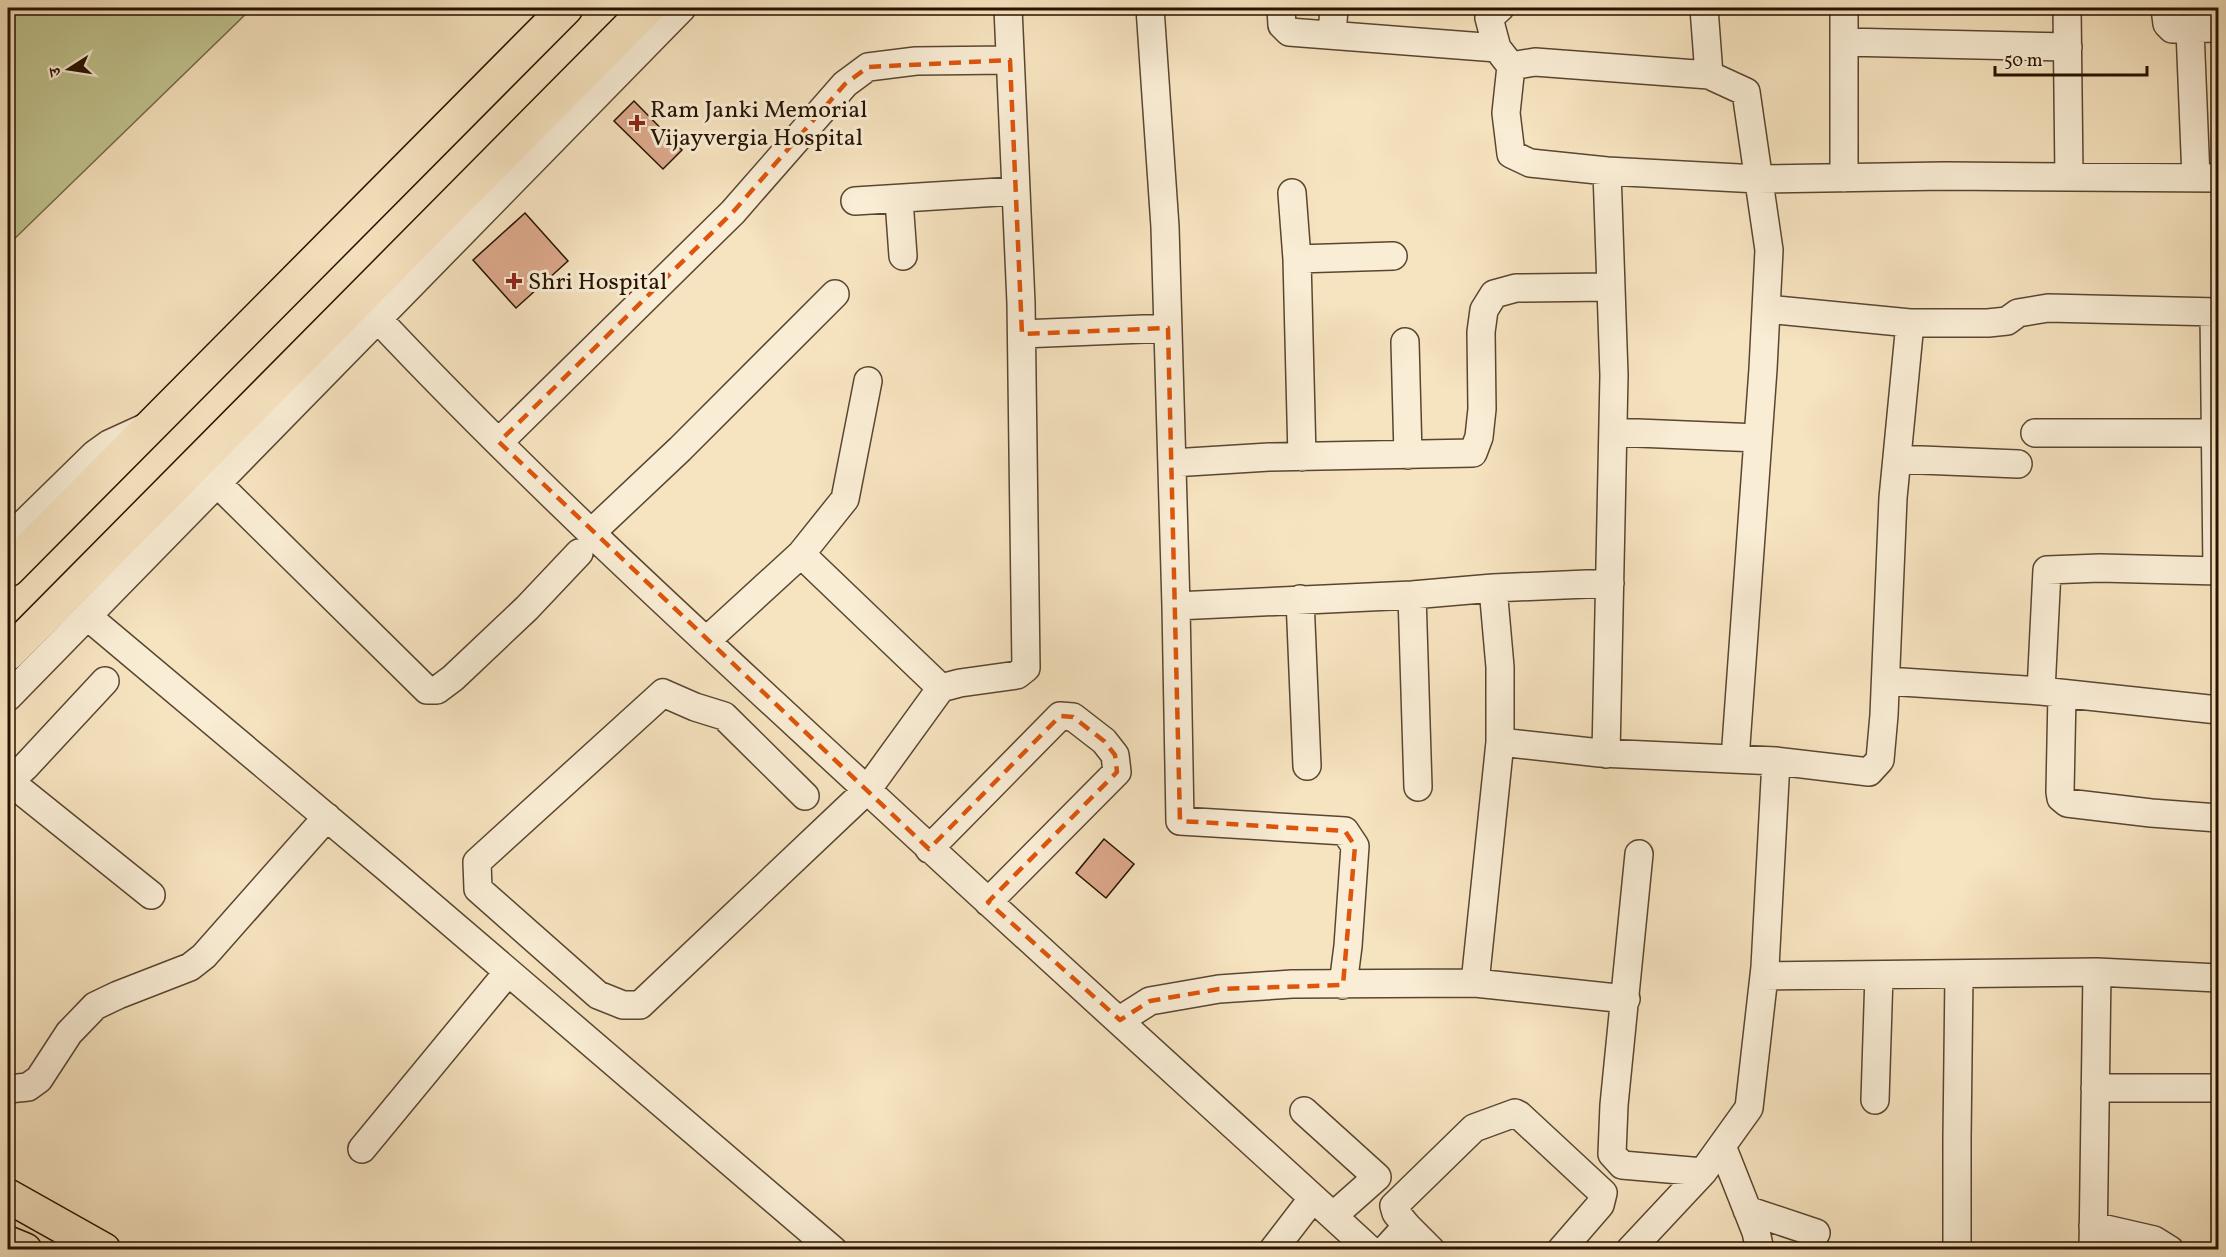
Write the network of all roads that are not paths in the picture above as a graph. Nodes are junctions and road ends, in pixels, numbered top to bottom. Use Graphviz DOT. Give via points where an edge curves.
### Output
graph roads {
  1 [pos="545,8"];
  2 [pos="566,8"];
  3 [pos="648,8"];
  4 [pos="682,8"];
  5 [pos="1008,8"];
  6 [pos="1150,8"];
  7 [pos="1281,8"];
  8 [pos="1334,8"];
  9 [pos="1500,8"];
  10 [pos="1704,8"];
  11 [pos="1844,8"];
  12 [pos="2067,8"];
  13 [pos="2165,8"];
  14 [pos="2218,28"];
  15 [pos="2190,30"];
  16 [pos="1332,35"];
  17 [pos="1844,42"];
  18 [pos="2068,46"];
  19 [pos="1504,57"];
  20 [pos="1010,60"];
  21 [pos="502,69"];
  22 [pos="1709,75"];
  23 [pos="1607,171"];
  24 [pos="2068,177"];
  25 [pos="1844,178"];
  26 [pos="2207,178"];
  27 [pos="1758,179"];
  28 [pos="1015,191"];
  29 [pos="1292,193"];
  30 [pos="899,200"];
  31 [pos="855,201"];
  32 [pos="903,256"];
  33 [pos="1393,256"];
  34 [pos="1297,259"];
  35 [pos="1611,287"];
  36 [pos="835,294"];
  37 [pos="369,309"];
  38 [pos="1766,309"];
  39 [pos="2216,312"];
  40 [pos="1910,323"];
  41 [pos="1168,328"];
  42 [pos="1022,334"];
  43 [pos="1405,342"];
  44 [pos="868,381"];
  45 [pos="151,425"];
  46 [pos="1613,432"];
  47 [pos="2035,433"];
  48 [pos="2216,433"];
  49 [pos="1758,438"];
  50 [pos="499,442"];
  51 [pos="1408,455"];
  52 [pos="1302,457"];
  53 [pos="1897,459"];
  54 [pos="1172,463"];
  55 [pos="2018,464"];
  56 [pos="217,483"];
  57 [pos="8,539"];
  58 [pos="585,543"];
  59 [pos="801,554"];
  60 [pos="8,570"];
  61 [pos="2218,572"];
  62 [pos="1610,582"];
  63 [pos="1492,588"];
  64 [pos="1412,595"];
  65 [pos="1300,599"];
  66 [pos="1176,606"];
  67 [pos="87,616"];
  68 [pos="706,641"];
  69 [pos="8,654"];
  70 [pos="105,681"];
  71 [pos="1886,681"];
  72 [pos="940,688"];
  73 [pos="2051,692"];
  74 [pos="8,697"];
  75 [pos="2218,710"];
  76 [pos="1500,742"];
  77 [pos="1606,754"];
  78 [pos="1735,759"];
  79 [pos="1776,761"];
  80 [pos="1307,766"];
  81 [pos="8,782"];
  82 [pos="1418,787"];
  83 [pos="867,790"];
  84 [pos="805,796"];
  85 [pos="327,818"];
  86 [pos="2218,818"];
  87 [pos="929,849"];
  88 [pos="1639,854"];
  89 [pos="151,895"];
  90 [pos="988,902"];
  91 [pos="508,972"];
  92 [pos="2097,972"];
  93 [pos="1959,974"];
  94 [pos="1879,975"];
  95 [pos="1764,976"];
  96 [pos="2218,978"];
  97 [pos="1475,983"];
  98 [pos="1343,985"];
  99 [pos="1626,999"];
  100 [pos="1120,1020"];
  101 [pos="2095,1088"];
  102 [pos="2218,1088"];
  103 [pos="8,1089"];
  104 [pos="1875,1100"];
  105 [pos="1490,1108"];
  106 [pos="1304,1111"];
  107 [pos="1722,1146"];
  108 [pos="362,1149"];
  109 [pos="1703,1172"];
  110 [pos="1377,1177"];
  111 [pos="8,1196"];
  112 [pos="1313,1198"];
  113 [pos="1748,1210"];
  114 [pos="1333,1216"];
  115 [pos="1407,1226"];
  116 [pos="1816,1233"];
  117 [pos="2093,1238"];
  118 [pos="8,1243"];
  119 [pos="818,1245"];
  120 [pos="25,1250"];
  121 [pos="104,1250"];
  122 [pos="1273,1250"];
  123 [pos="1370,1250"];
  124 [pos="1386,1250"];
  125 [pos="1431,1250"];
  126 [pos="1561,1250"];
  127 [pos="1630,1250"];
  128 [pos="1760,1250"];
  129 [pos="1958,1250"];
  130 [pos="2170,1250"];
  1 -- 21 [label="street"];
  2 -- 21 [label="main road"];
  3 -- 37 [label="main road"];
  4 -- 37 [label="street"];
  5 -- 20 [label="street"];
  6 -- 41 [label="street"];
  7 -- 16 [label="street" via="1282,25 1289,33"];
  8 -- 16 [label="street"];
  9 -- 19 [label="street" via="1489,18"];
  10 -- 22 [label="street"];
  11 -- 17 [label="street"];
  12 -- 18 [label="street"];
  13 -- 15 [label="street" via="2167,24 2172,29"];
  14 -- 15 [label="street"];
  15 -- 26 [label="street"];
  16 -- 19 [label="street"];
  17 -- 18 [label="street"];
  17 -- 25 [label="street"];
  18 -- 24 [label="street"];
  19 -- 22 [label="street"];
  19 -- 23 [label="street" via="1511,154 1530,164"];
  20 -- 28 [label="street"];
  20 -- 50 [label="street" via="916,61 868,67 845,84 733,212"];
  21 -- 45 [label="main road"];
  22 -- 27 [label="street" via="1746,92"];
  23 -- 27 [label="street"];
  23 -- 35 [label="street"];
  24 -- 25 [label="street"];
  24 -- 26 [label="street"];
  25 -- 27 [label="street"];
  27 -- 38 [label="street" via="1769,250"];
  28 -- 30 [label="street"];
  28 -- 42 [label="street"];
  29 -- 34 [label="street"];
  30 -- 31 [label="street"];
  30 -- 32 [label="street"];
  33 -- 34 [label="street"];
  34 -- 52 [label="street"];
  35 -- 46 [label="street"];
  35 -- 51 [label="street" via="1516,288 1494,294 1484,310 1482,409 1473,453"];
  36 -- 58 [label="street"];
  37 -- 50 [label="street"];
  37 -- 56 [label="street"];
  37 -- 69 [label="main road"];
  38 -- 40 [label="street"];
  38 -- 49 [label="street"];
  39 -- 40 [label="street" via="2048,308 2018,313 2007,321"];
  39 -- 48 [label="street"];
  40 -- 53 [label="street"];
  41 -- 42 [label="street"];
  41 -- 54 [label="street"];
  42 -- 72 [label="street" via="1026,668 1017,675"];
  43 -- 51 [label="street"];
  44 -- 59 [label="street" via="845,499"];
  45 -- 57 [label="street" via="94,454"];
  45 -- 60 [label="main road"];
  46 -- 49 [label="street"];
  46 -- 62 [label="street"];
  47 -- 48 [label="street"];
  48 -- 61 [label="street"];
  49 -- 78 [label="street"];
  50 -- 58 [label="street"];
  51 -- 52 [label="street"];
  52 -- 54 [label="street"];
  53 -- 55 [label="street"];
  53 -- 71 [label="street"];
  54 -- 66 [label="street"];
  56 -- 58 [label="street" via="427,690 437,690 453,678 527,608"];
  56 -- 67 [label="street"];
  58 -- 68 [label="street"];
  59 -- 68 [label="street"];
  59 -- 72 [label="street"];
  61 -- 73 [label="street" via="2047,570"];
  62 -- 63 [label="street"];
  62 -- 77 [label="street"];
  63 -- 64 [label="street"];
  63 -- 76 [label="street" via="1500,667"];
  64 -- 65 [label="street"];
  64 -- 82 [label="street"];
  65 -- 66 [label="street"];
  65 -- 80 [label="street"];
  66 -- 98 [label="street" via="1169,821 1345,831 1355,846"];
  67 -- 74 [label="street"];
  67 -- 85 [label="street"];
  68 -- 83 [label="street"];
  70 -- 81 [label="street"];
  71 -- 73 [label="street"];
  71 -- 79 [label="street" via="1880,760 1869,772"];
  72 -- 83 [label="street"];
  73 -- 75 [label="street"];
  73 -- 86 [label="street" via="2060,792 2067,804"];
  76 -- 77 [label="street"];
  76 -- 97 [label="street"];
  77 -- 78 [label="street"];
  78 -- 79 [label="street"];
  79 -- 95 [label="street"];
  81 -- 89 [label="street"];
  83 -- 84 [label="street" via="640,1005 623,1005 598,995 478,889 477,862 663,693 724,716"];
  83 -- 87 [label="street"];
  85 -- 91 [label="street"];
  85 -- 103 [label="street" via="204,956 190,967 95,1006 69,1033 39,1079 28,1087"];
  87 -- 90 [label="street"];
  87 -- 90 [label="street" via="1060,716 1073,717 1104,741 1115,756 1117,772"];
  88 -- 99 [label="street"];
  90 -- 100 [label="street"];
  91 -- 108 [label="street"];
  91 -- 119 [label="street"];
  92 -- 93 [label="street"];
  92 -- 96 [label="street"];
  92 -- 101 [label="street"];
  93 -- 94 [label="street"];
  93 -- 129 [label="street"];
  94 -- 95 [label="street"];
  94 -- 104 [label="street"];
  95 -- 107 [label="street" via="1749,1108"];
  97 -- 98 [label="street"];
  97 -- 99 [label="street"];
  98 -- 100 [label="street" via="1219,989 1150,1001"];
  99 -- 109 [label="street" via="1612,1154 1622,1165"];
  100 -- 112 [label="street"];
  101 -- 102 [label="street"];
  101 -- 117 [label="street"];
  105 -- 110 [label="street" via="1407,1180"];
  106 -- 110 [label="street"];
  107 -- 109 [label="street"];
  107 -- 113 [label="street"];
  109 -- 127 [label="street"];
  110 -- 114 [label="street"];
  111 -- 121 [label="main road"];
  112 -- 114 [label="street"];
  112 -- 122 [label="street"];
  113 -- 116 [label="street"];
  113 -- 128 [label="street"];
  114 -- 123 [label="street"];
  115 -- 124 [label="street"];
  115 -- 125 [label="street"];
  115 -- 126 [label="street" via="1394,1206 1474,1128 1515,1113 1603,1194 1600,1205"];
  117 -- 130 [label="street" via="2154,1240"];
  118 -- 120 [label="main road"];
}
